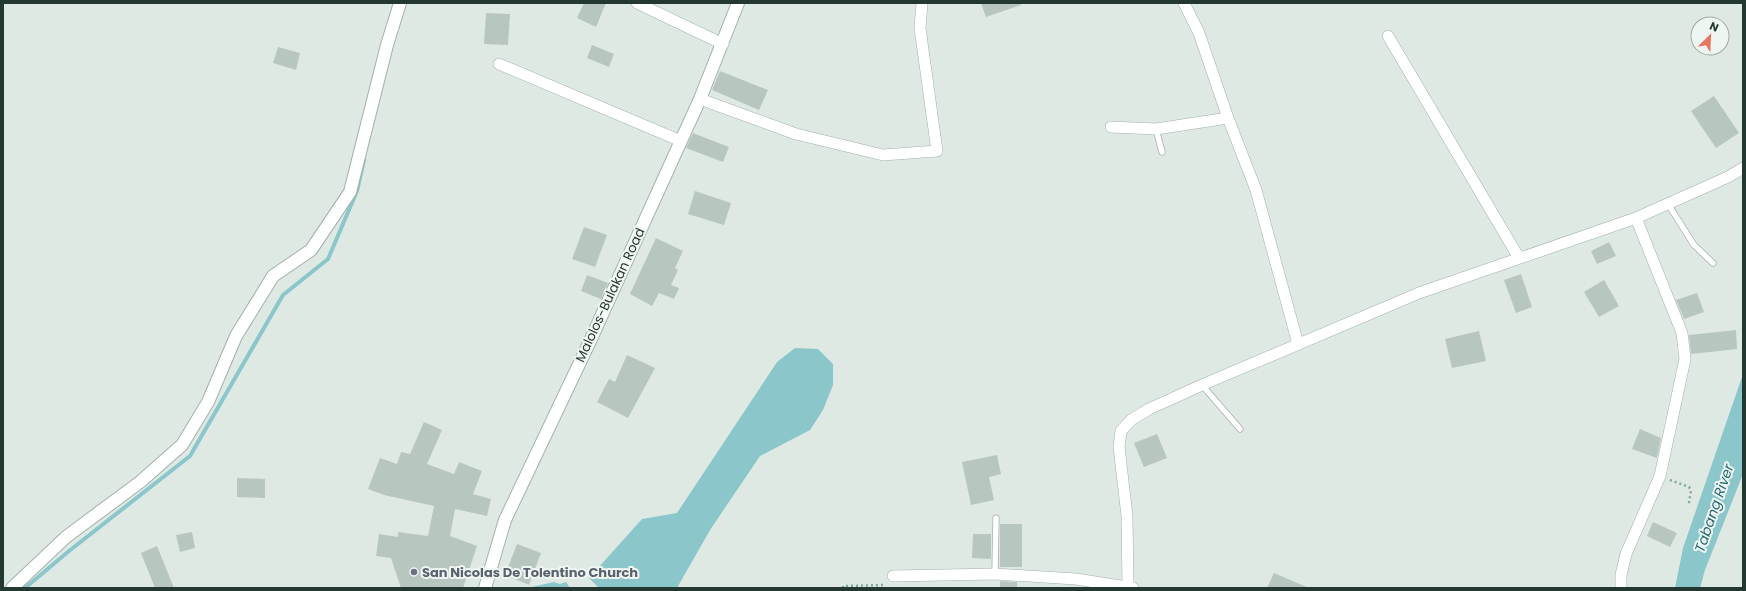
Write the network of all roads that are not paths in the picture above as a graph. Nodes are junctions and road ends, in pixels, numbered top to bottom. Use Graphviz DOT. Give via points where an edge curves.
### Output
graph roads {
  1 [pos="400,3"];
  2 [pos="637,3"];
  3 [pos="738,3"];
  4 [pos="922,3"];
  5 [pos="1184,3"];
  6 [pos="1388,36"];
  7 [pos="723,44"];
  8 [pos="499,64"];
  9 [pos="700,99"];
  10 [pos="1228,118"];
  11 [pos="1111,127"];
  12 [pos="1156,129"];
  13 [pos="681,140"];
  14 [pos="1162,152"];
  15 [pos="1743,168"];
  16 [pos="1668,204"];
  17 [pos="1636,218"];
  18 [pos="1520,258"];
  19 [pos="1713,263"];
  20 [pos="1298,344"];
  21 [pos="1202,385"];
  22 [pos="1240,428"];
  23 [pos="996,518"];
  24 [pos="995,574"];
  25 [pos="893,576"];
  26 [pos="1130,587"];
  27 [pos="12,588"];
  28 [pos="485,588"];
  29 [pos="1621,588"];
  1 -- 27 [label="street" via="350,192 311,250 272,276 236,336 208,402 182,445 140,482 66,536"];
  2 -- 7 [label="street"];
  3 -- 7 [label="street, Malolos-Bulakan Road"];
  4 -- 9 [label="street" via="920,28 937,151 883,154 796,134"];
  5 -- 10 [label="street" via="1199,33"];
  6 -- 18 [label="street"];
  7 -- 9 [label="street, Malolos-Bulakan Road"];
  8 -- 13 [label="street"];
  9 -- 13 [label="street, Malolos-Bulakan Road"];
  10 -- 12 [label="street"];
  10 -- 20 [label="street" via="1256,190"];
  11 -- 12 [label="street"];
  12 -- 14 [label="lane"];
  13 -- 28 [label="street, Malolos-Bulakan Road" via="505,520"];
  15 -- 16 [label="street"];
  16 -- 17 [label="street"];
  16 -- 19 [label="lane" via="1694,245"];
  17 -- 18 [label="street"];
  17 -- 29 [label="street" via="1682,333 1685,359 1660,476 1626,554"];
  18 -- 20 [label="street" via="1419,292"];
  20 -- 21 [label="street"];
  21 -- 22 [label="lane"];
  21 -- 26 [label="street" via="1149,409 1131,420 1121,431 1119,447 1127,516"];
  23 -- 24 [label="lane"];
  24 -- 25 [label="street"];
  24 -- 26 [label="street" via="1076,579"];
}
